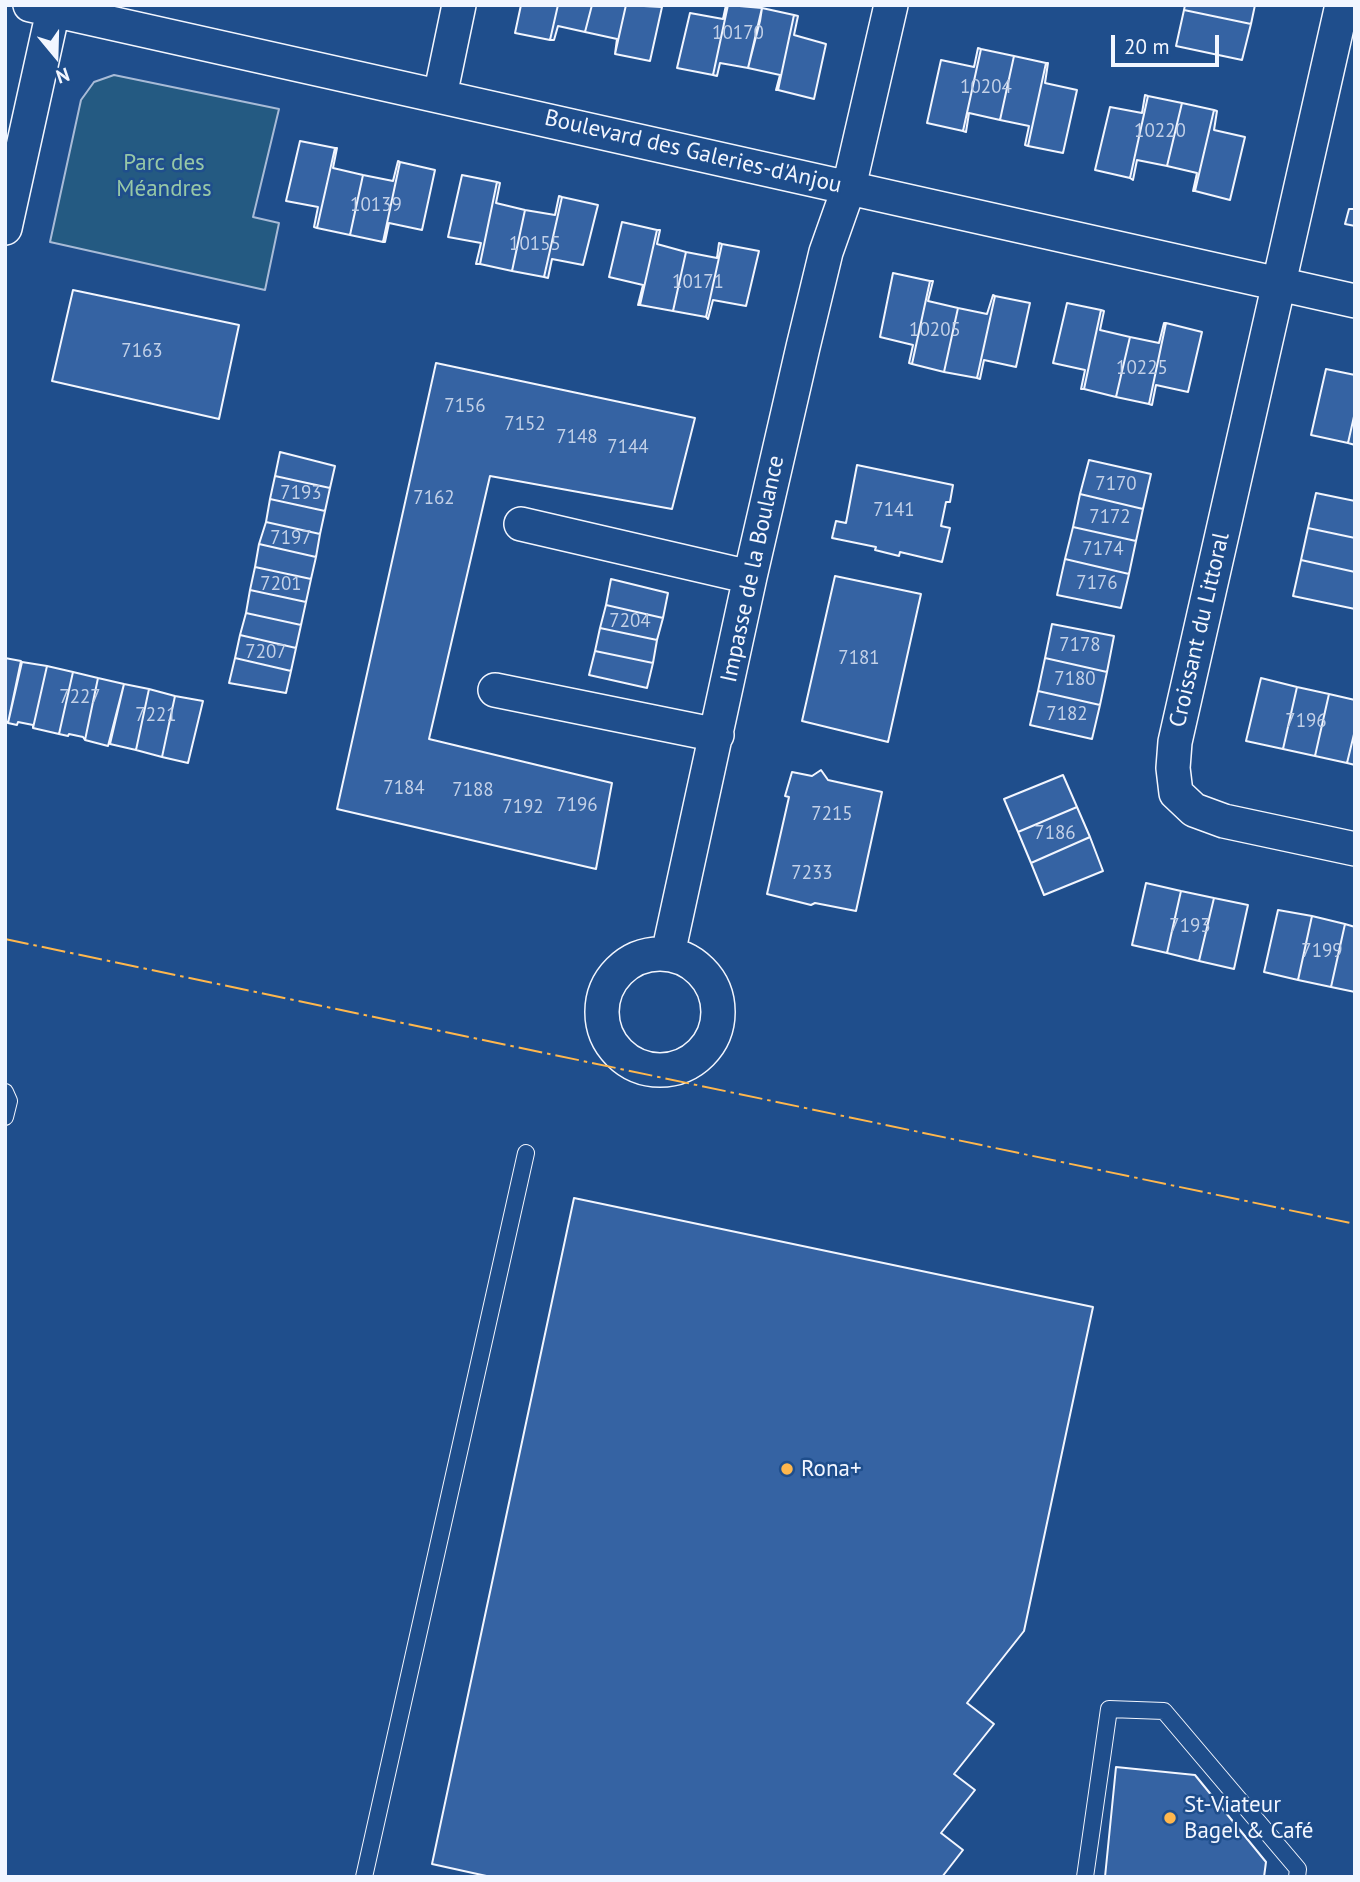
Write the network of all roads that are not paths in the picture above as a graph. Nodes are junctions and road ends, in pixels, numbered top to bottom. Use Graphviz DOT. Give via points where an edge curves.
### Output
graph roads {
  1 [pos="460,5"];
  2 [pos="891,5"];
  3 [pos="1342,5"];
  4 [pos="42,8"];
  5 [pos="440,96"];
  6 [pos="849,187"];
  7 [pos="5,228"];
  8 [pos="1279,283"];
  9 [pos="1355,301"];
  10 [pos="521,524"];
  11 [pos="750,577"];
  12 [pos="495,690"];
  13 [pos="717,735"];
  14 [pos="1355,849"];
  15 [pos="668,954"];
  16 [pos="5,1092"];
  17 [pos="5,1117"];
  18 [pos="526,1153"];
  19 [pos="365,1877"];
  20 [pos="1085,1877"];
  21 [pos="1297,1877"];
  1 -- 5 [label="street"];
  2 -- 6 [label="street, Impasse de la Boulance"];
  3 -- 8 [label="street, Croissant du Littoral"];
  4 -- 5 [label="street, Boulevard des Galeries-d'Anjou"];
  4 -- 7 [label="street"];
  5 -- 6 [label="street, Boulevard des Galeries-d'Anjou"];
  6 -- 8 [label="street, Boulevard des Galeries-d'Anjou"];
  6 -- 11 [label="street, Impasse de la Boulance" via="826,252"];
  8 -- 9 [label="street, Boulevard des Galeries-d'Anjou"];
  8 -- 14 [label="street, Croissant du Littoral" via="1175,742 1176,793 1194,810 1224,821"];
  10 -- 11 [label="street"];
  11 -- 13 [label="street, Impasse de la Boulance"];
  12 -- 13 [label="street"];
  13 -- 15 [label="street, Impasse de la Boulance"];
  16 -- 17 [label="lane" via="9,1101"];
  18 -- 19 [label="lane"];
  20 -- 21 [label="lane" via="1109,1709 1164,1711 1298,1870"];
}
